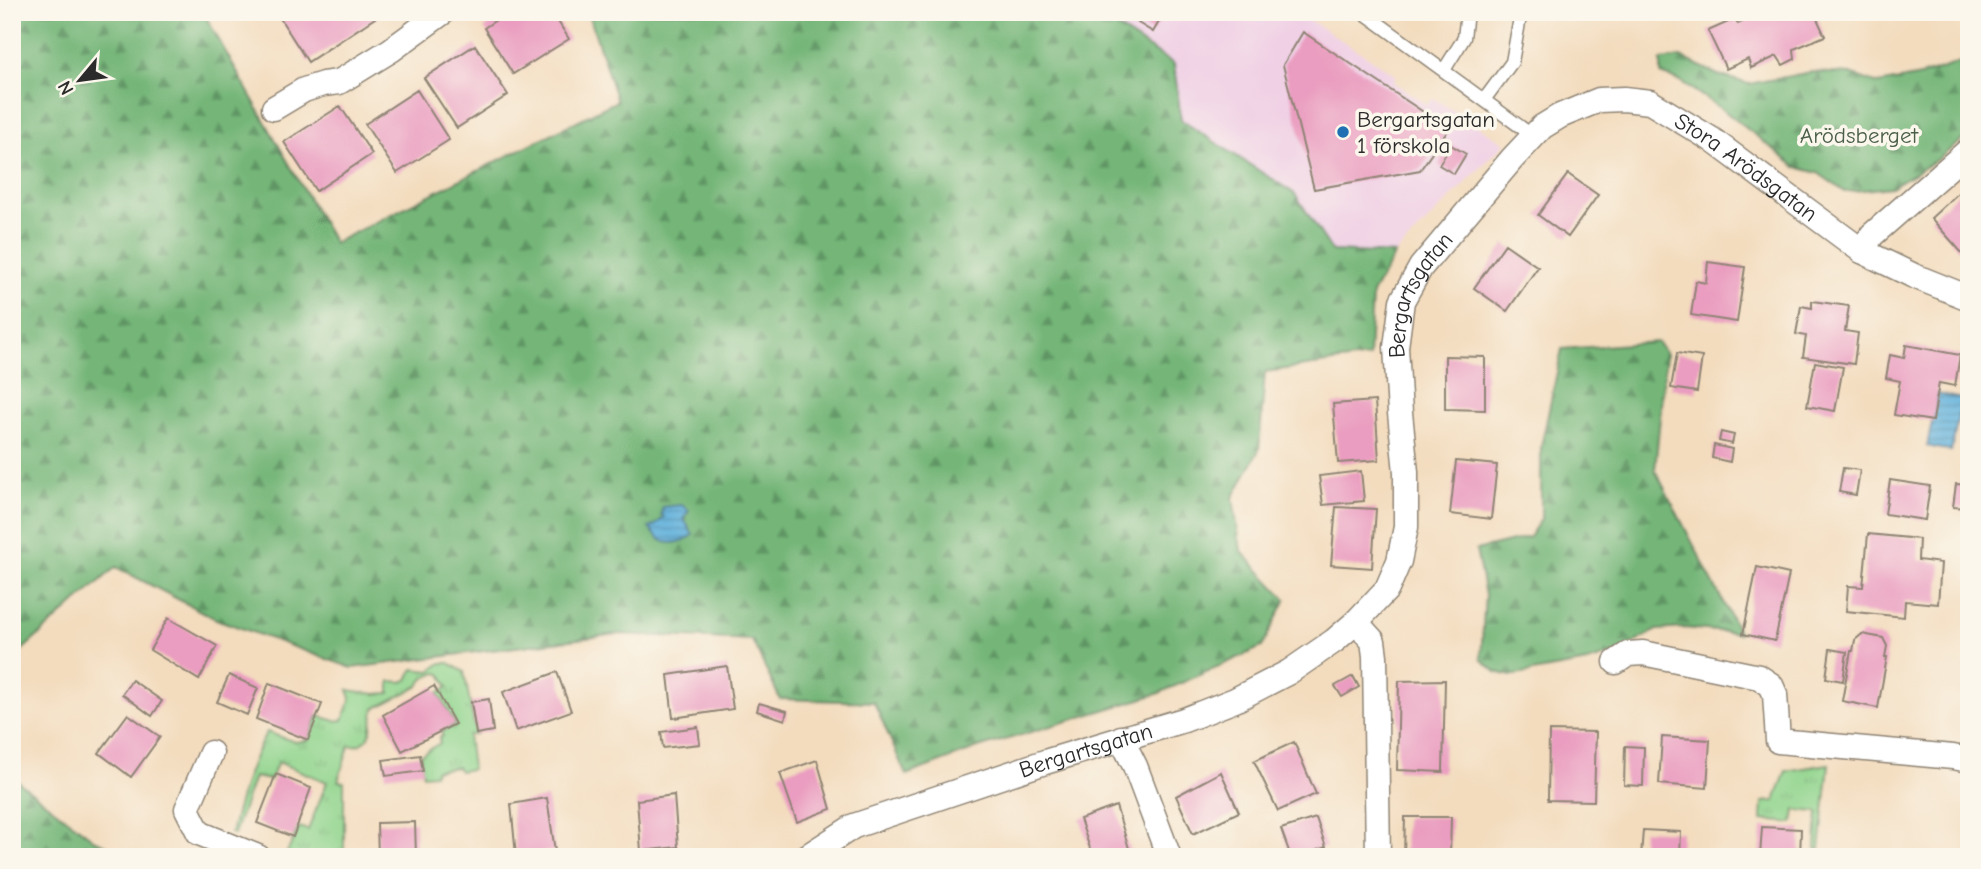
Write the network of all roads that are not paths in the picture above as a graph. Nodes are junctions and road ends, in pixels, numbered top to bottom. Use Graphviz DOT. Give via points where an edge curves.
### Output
graph roads {
  1 [pos="443,12"];
  2 [pos="1363,12"];
  3 [pos="1467,12"];
  4 [pos="1521,12"];
  5 [pos="1444,70"];
  6 [pos="1484,100"];
  7 [pos="274,108"];
  8 [pos="1527,142"];
  9 [pos="1969,150"];
  10 [pos="1862,251"];
  11 [pos="1969,298"];
  12 [pos="1356,622"];
  13 [pos="1616,662"];
  14 [pos="1121,738"];
  15 [pos="211,753"];
  16 [pos="1969,760"];
  17 [pos="258,857"];
  18 [pos="806,857"];
  19 [pos="1169,857"];
  20 [pos="1378,857"];
  1 -- 7 [label="street" via="339,82 304,90"];
  2 -- 5 [label="lane"];
  3 -- 5 [label="lane" via="1464,38"];
  4 -- 6 [label="lane" via="1512,62"];
  5 -- 6 [label="lane"];
  6 -- 8 [label="lane"];
  8 -- 10 [label="street, Stora Arödsgatan" via="1560,116 1600,100 1650,103 1711,139"];
  8 -- 12 [label="street, Bergartsgatan" via="1421,267 1402,301 1396,347 1406,527 1387,589"];
  9 -- 10 [label="street" via="1872,235"];
  10 -- 11 [label="street, Stora Arödsgatan"];
  12 -- 14 [label="street, Bergartsgatan" via="1289,672 1235,700"];
  12 -- 20 [label="street" via="1373,641 1375,656"];
  13 -- 16 [label="street" via="1628,654 1643,653 1759,677 1775,694 1778,741"];
  14 -- 18 [label="street, Bergartsgatan" via="854,826"];
  14 -- 19 [label="street"];
  15 -- 17 [label="street" via="187,809 199,833"];
}
